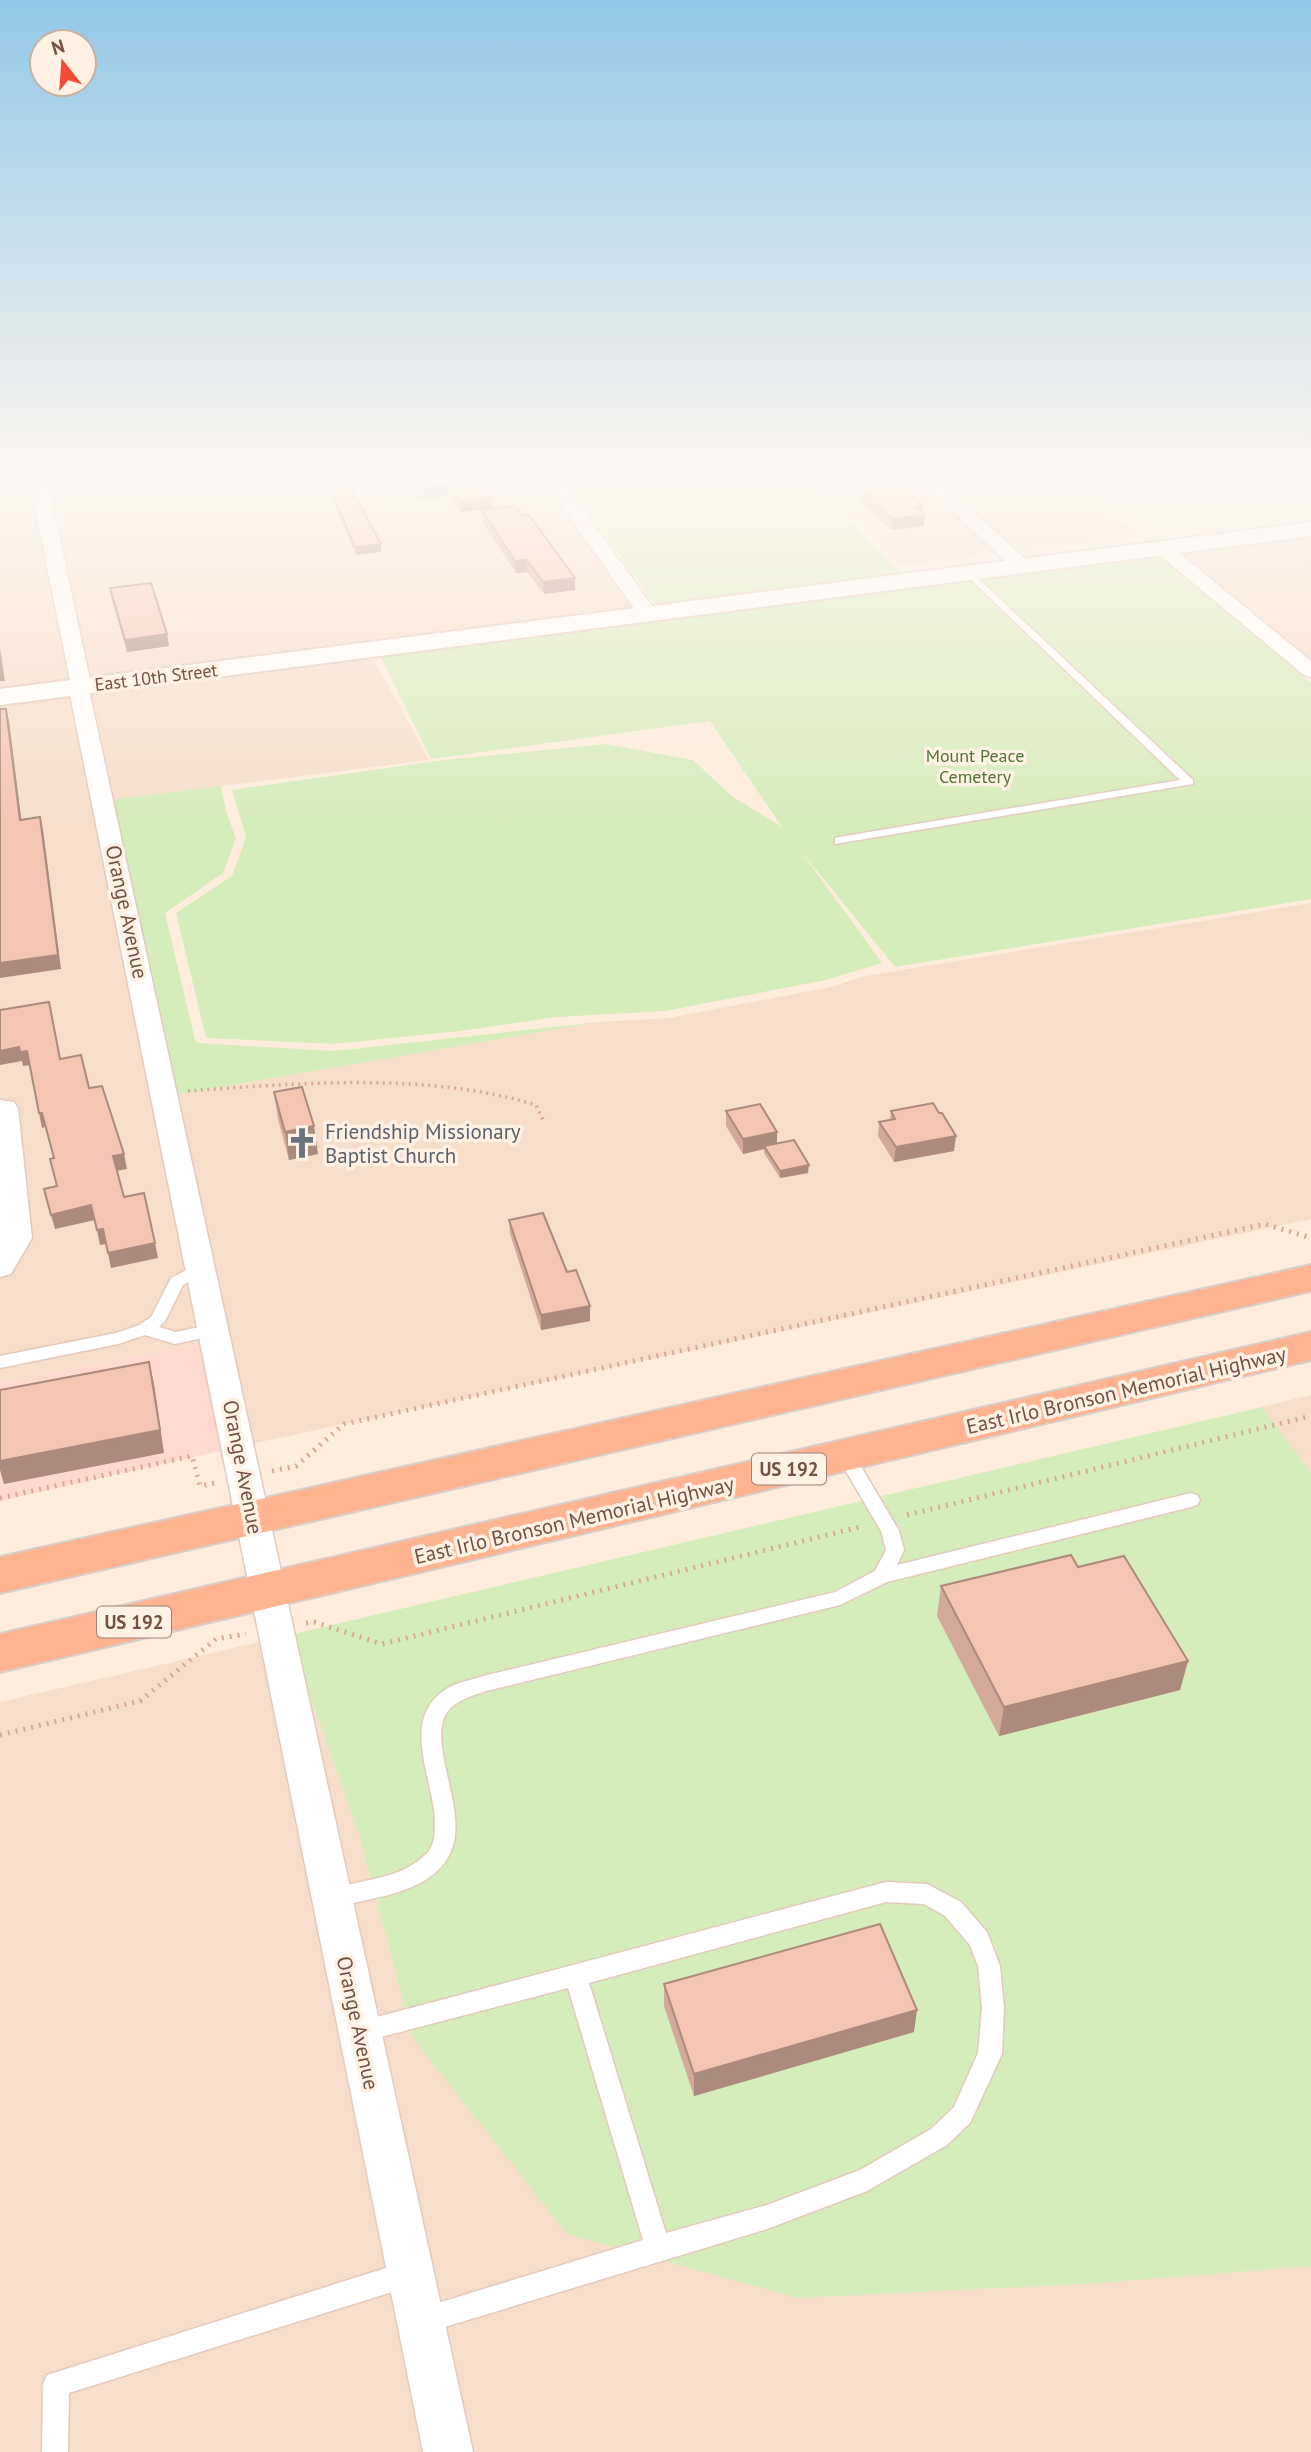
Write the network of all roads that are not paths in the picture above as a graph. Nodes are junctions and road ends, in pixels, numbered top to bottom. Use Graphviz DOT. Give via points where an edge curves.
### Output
graph roads {
  1 [pos="63,597"];
  2 [pos="636,597"];
  3 [pos="769,597"];
  4 [pos="995,597"];
  5 [pos="1222,597"];
  6 [pos="647,613"];
  7 [pos="1311,670"];
  8 [pos="81,686"];
  9 [pos="0,696"];
  10 [pos="838,841"];
  11 [pos="0,1108"];
  12 [pos="0,1267"];
  13 [pos="202,1267"];
  14 [pos="1311,1278"];
  15 [pos="145,1329"];
  16 [pos="215,1331"];
  17 [pos="1311,1346"];
  18 [pos="0,1362"];
  19 [pos="846,1455"];
  20 [pos="250,1497"];
  21 [pos="1191,1500"];
  22 [pos="0,1575"];
  23 [pos="882,1576"];
  24 [pos="271,1610"];
  25 [pos="0,1653"];
  26 [pos="332,1898"];
  27 [pos="576,1976"];
  28 [pos="360,2032"];
  29 [pos="657,2248"];
  30 [pos="410,2273"];
  31 [pos="421,2321"];
  32 [pos="55,2452"];
  33 [pos="448,2452"];
  1 -- 8 [label="street, Orange Avenue"];
  2 -- 6 [label="street"];
  3 -- 6 [label="street, East 10th Street"];
  4 -- 10 [label="lane" via="1189,782"];
  5 -- 7 [label="street"];
  6 -- 8 [label="street, East 10th Street"];
  8 -- 9 [label="street, East 10th Street"];
  8 -- 13 [label="street, Orange Avenue"];
  11 -- 12 [label="street" via="4,1108 17,1238"];
  13 -- 15 [label="lane" via="177,1282 156,1321"];
  13 -- 16 [label="street, Orange Avenue"];
  14 -- 20 [label="highway"];
  15 -- 16 [label="lane" via="176,1338"];
  15 -- 18 [label="lane" via="118,1339"];
  16 -- 20 [label="street, Orange Avenue"];
  17 -- 19 [label="highway, East Irlo Bronson Memorial Highway / US 192"];
  19 -- 23 [label="lane" via="890,1531 895,1550"];
  19 -- 24 [label="highway, East Irlo Bronson Memorial Highway / US 192"];
  20 -- 22 [label="highway"];
  20 -- 24 [label="street, Orange Avenue"];
  21 -- 23 [label="lane"];
  23 -- 26 [label="lane" via="840,1598 484,1684 452,1696 433,1716 430,1741 448,1823 445,1844 415,1875"];
  24 -- 25 [label="highway, East Irlo Bronson Memorial Highway / US 192"];
  24 -- 26 [label="street, Orange Avenue"];
  26 -- 28 [label="street, Orange Avenue"];
  27 -- 28 [label="lane"];
  27 -- 29 [label="lane"];
  27 -- 29 [label="lane" via="886,1892 927,1894 953,1909 979,1939 989,1966 993,2008 990,2054 962,2115 939,2137 867,2179 767,2217"];
  28 -- 30 [label="street, Orange Avenue"];
  29 -- 31 [label="lane"];
  30 -- 31 [label="street, Orange Avenue"];
  30 -- 32 [label="lane" via="56,2384"];
  31 -- 33 [label="street, Orange Avenue"];
}
